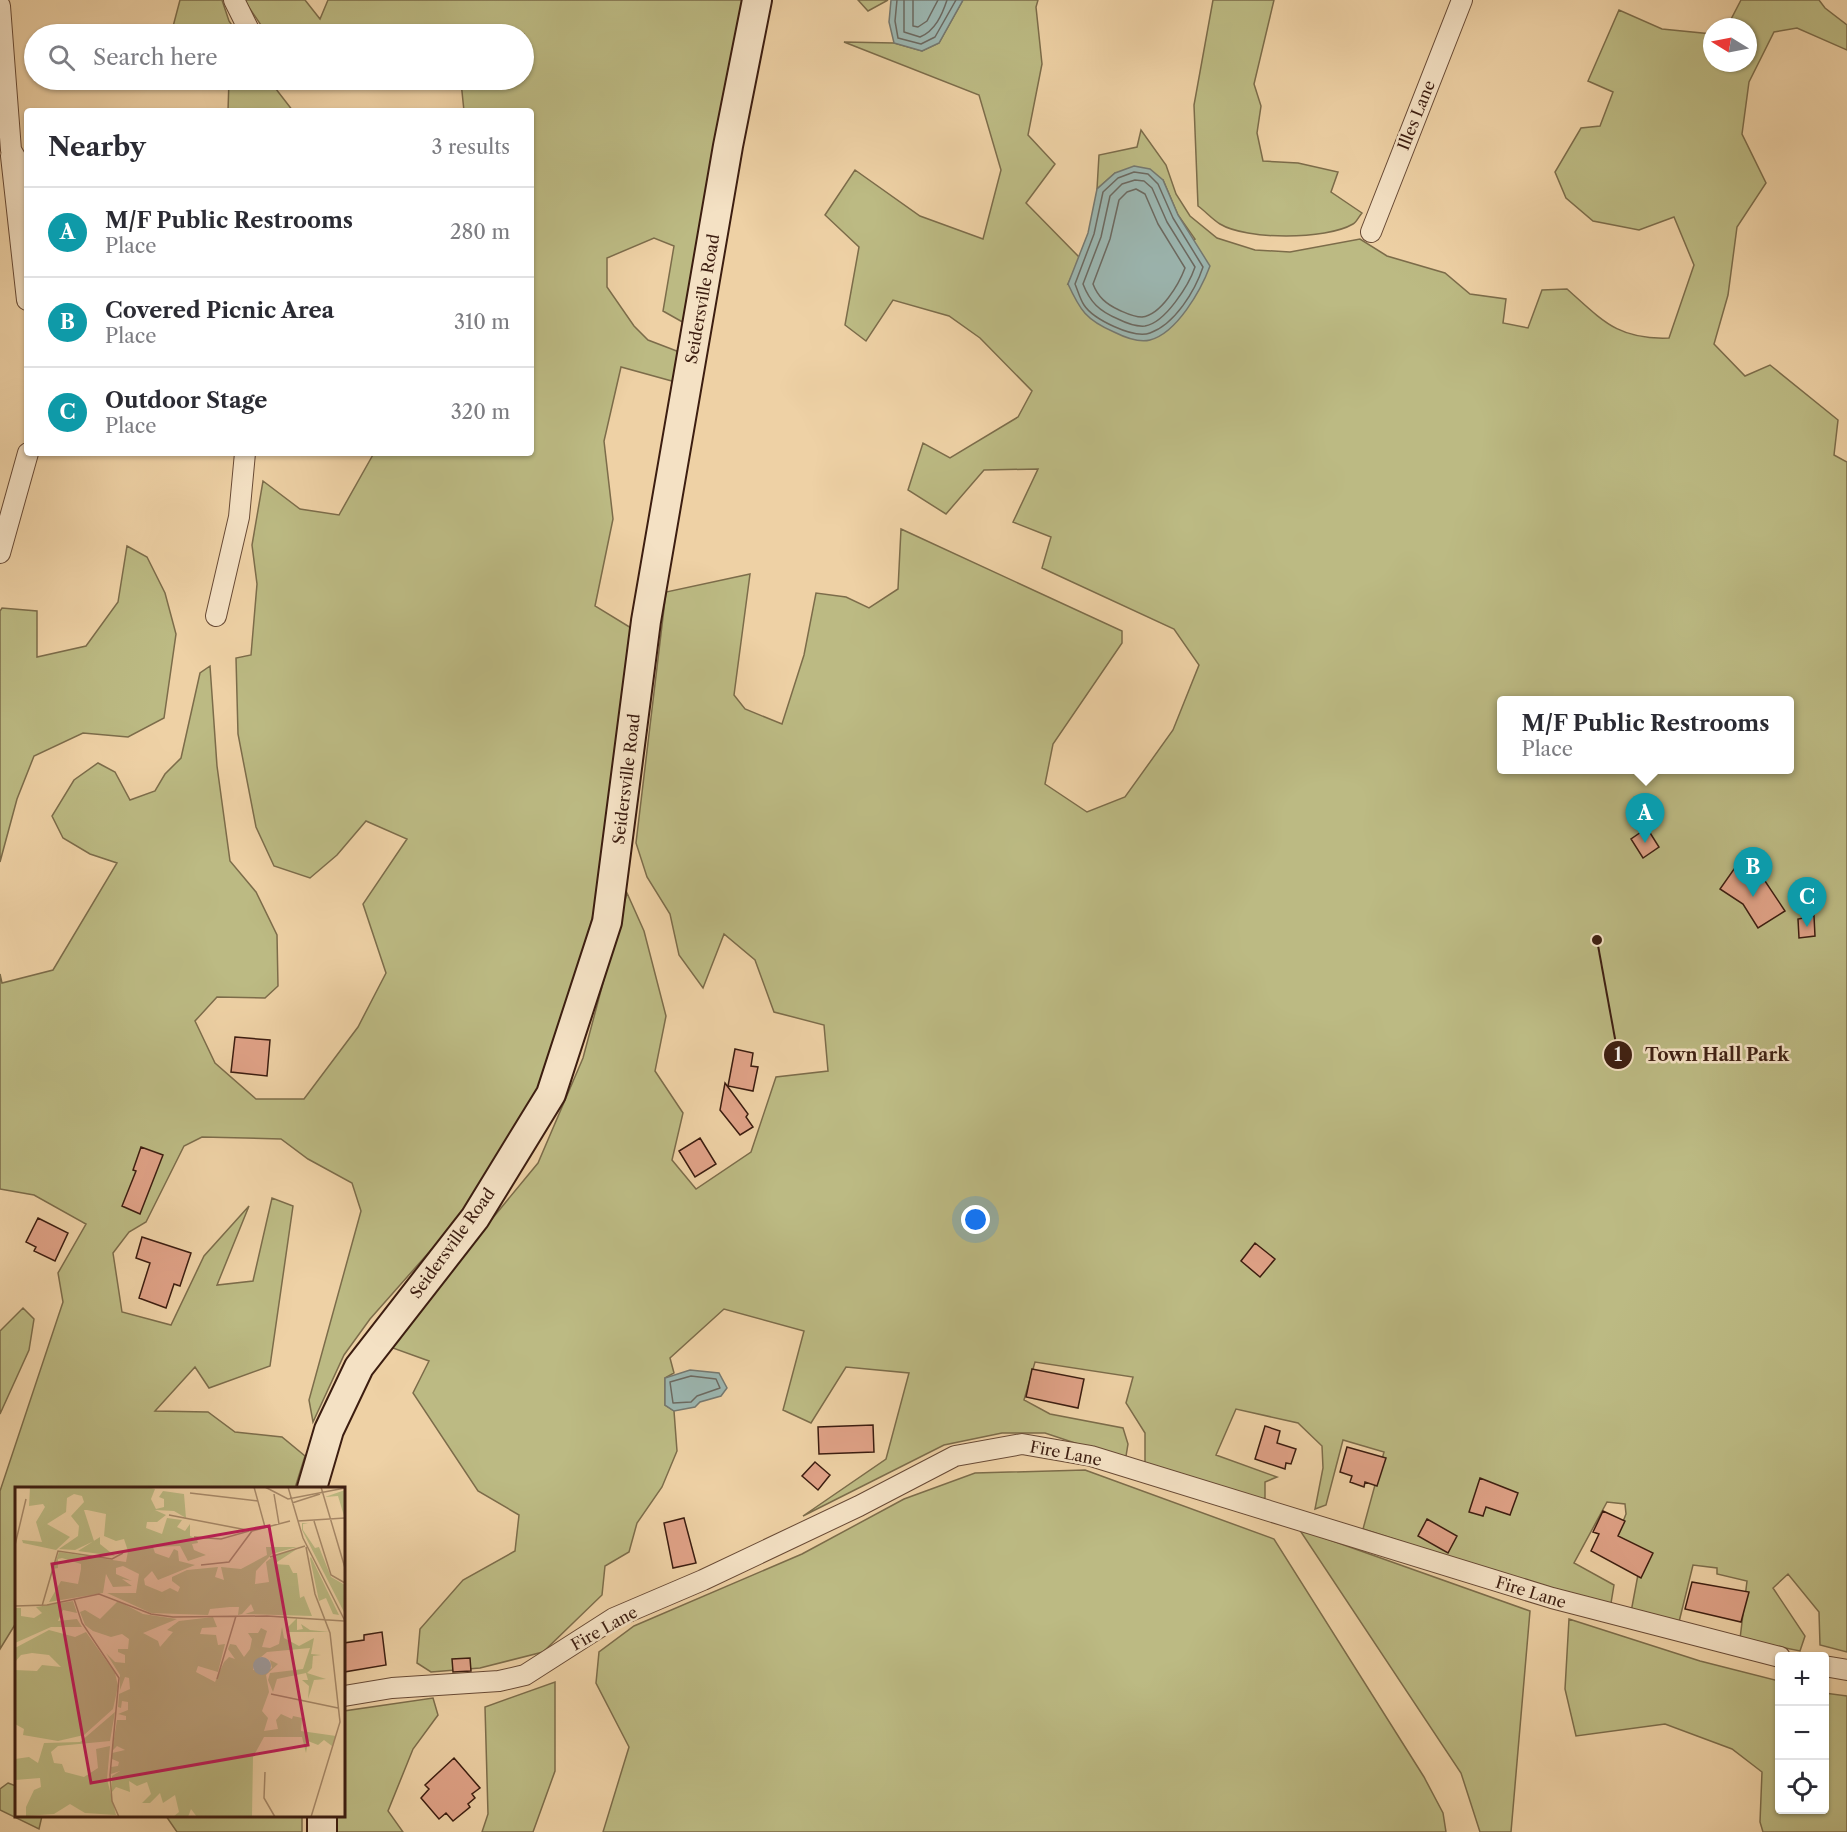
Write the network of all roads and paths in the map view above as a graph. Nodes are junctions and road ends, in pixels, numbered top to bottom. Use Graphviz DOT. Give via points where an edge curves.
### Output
graph roads {
  1 [pos="234,0"];
  2 [pos="757,0"];
  3 [pos="1462,0"];
  4 [pos="0,6"];
  5 [pos="246,24"];
  6 [pos="1,40"];
  7 [pos="5,154"];
  8 [pos="24,175"];
  9 [pos="1371,232"];
  10 [pos="24,280"];
  11 [pos="27,456"];
  12 [pos="245,456"];
  13 [pos="0,553"];
  14 [pos="216,616"];
  15 [pos="312,1487"];
  16 [pos="1775,1656"];
  17 [pos="1829,1667"];
  18 [pos="1847,1670"];
  19 [pos="345,1696"];
  1 -- 5 [label="street"];
  2 -- 15 [label="street, Seidersville Road" via="646,621 607,922 551,1094 475,1218 359,1367 329,1431"];
  3 -- 9 [label="street, Illes Lane"];
  4 -- 6 [label="street"];
  6 -- 7 [label="street"];
  7 -- 8 [label="street"];
  7 -- 10 [label="street"];
  11 -- 13 [label="street"];
  12 -- 14 [label="street" via="239,517"];
  16 -- 19 [label="street, Fire Lane" via="1551,1599 1091,1456 1022,1444 955,1456 849,1511 614,1618 525,1675"];
  17 -- 18 [label="street"];
}
